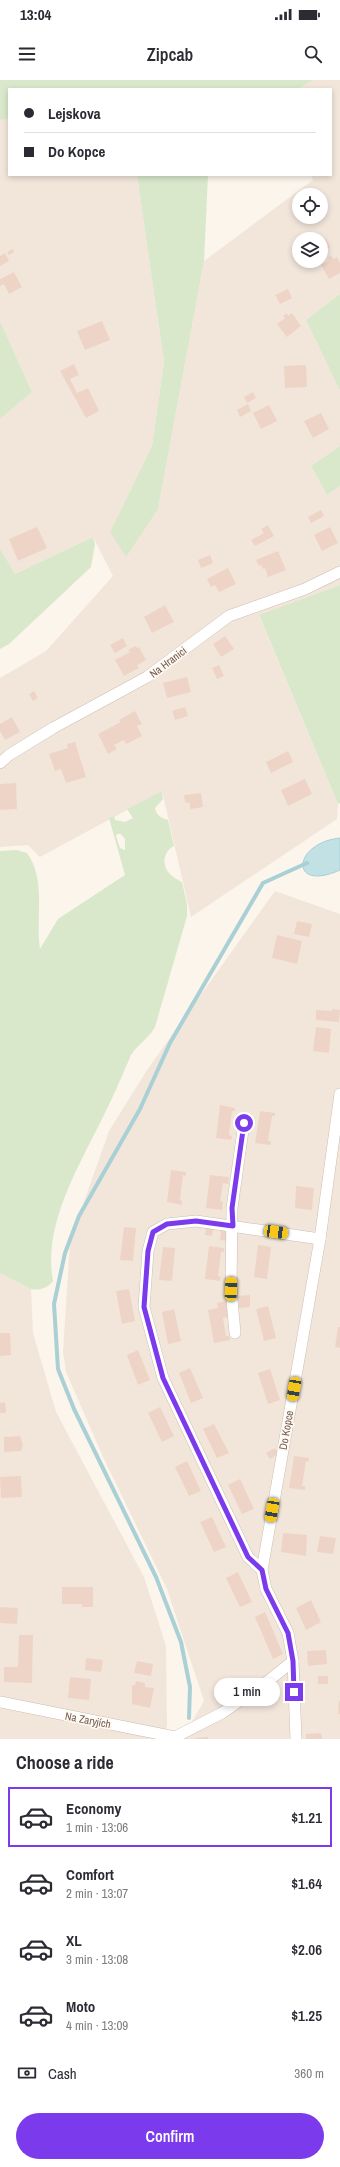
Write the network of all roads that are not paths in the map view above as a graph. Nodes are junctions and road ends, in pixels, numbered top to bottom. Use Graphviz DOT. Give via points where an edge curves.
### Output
graph roads {
  1 [pos="340,572"];
  2 [pos="0,763"];
  3 [pos="340,1094"];
  4 [pos="244,1123"];
  5 [pos="233,1226"];
  6 [pos="320,1239"];
  7 [pos="235,1333"];
  8 [pos="262,1570"];
  9 [pos="293,1661"];
  10 [pos="0,1702"];
  11 [pos="175,1738"];
  12 [pos="296,1739"];
  1 -- 2 [label="street, Na Hranici" via="305,589 229,616 147,677 53,728"];
  3 -- 6 [label="street, Do Kopce"];
  4 -- 5 [label="street" via="232,1208"];
  5 -- 6 [label="street"];
  5 -- 7 [label="street" via="231,1289"];
  5 -- 8 [label="street" via="196,1221 167,1224 153,1232 148,1251 144,1307 163,1378 248,1557"];
  6 -- 8 [label="street, Do Kopce"];
  8 -- 9 [label="street, Do Kopce" via="266,1589 288,1633"];
  9 -- 11 [label="street" via="222,1714"];
  9 -- 12 [label="street, Do Kopce"];
  10 -- 11 [label="street, Na Zaryjích"];
}
